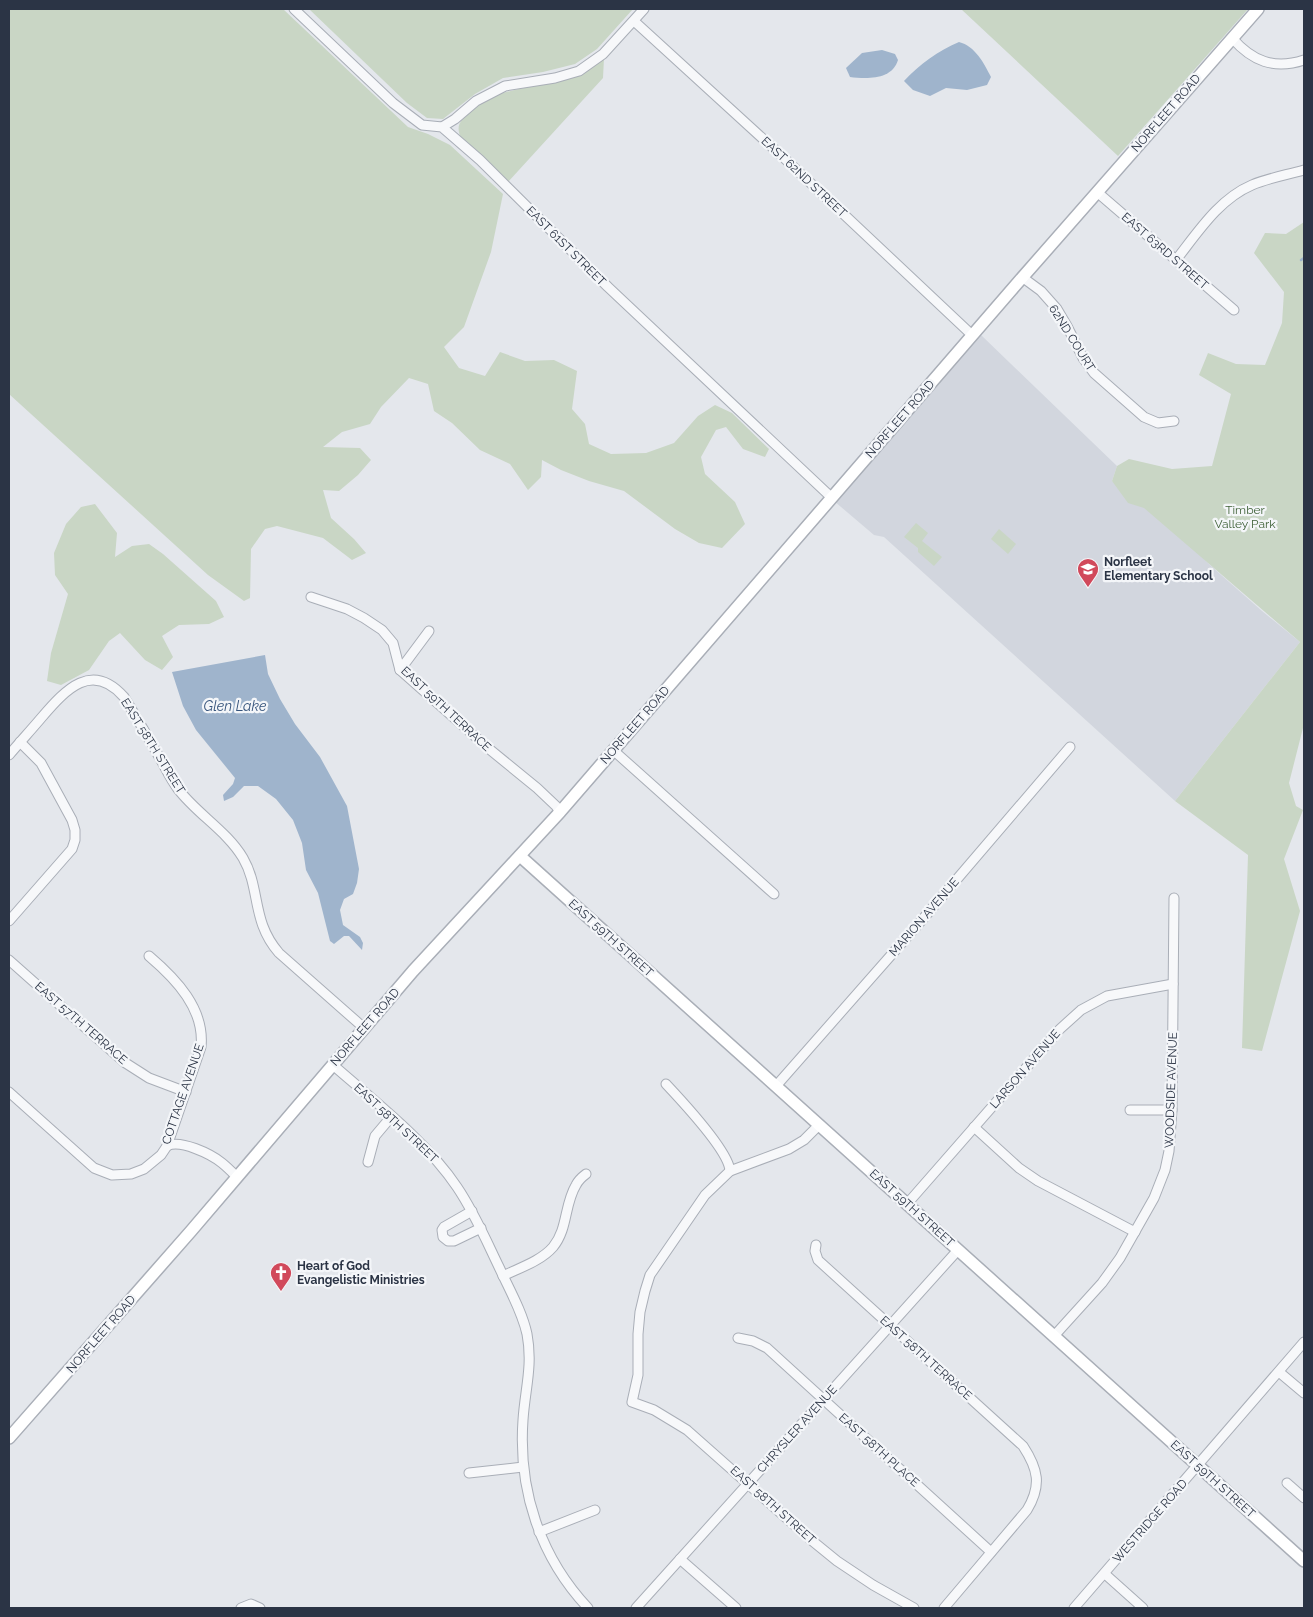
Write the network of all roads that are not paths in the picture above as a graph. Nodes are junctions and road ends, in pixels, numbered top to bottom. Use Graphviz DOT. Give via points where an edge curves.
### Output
graph roads {
  1 [pos="294,9"];
  2 [pos="644,9"];
  3 [pos="1258,9"];
  4 [pos="634,21"];
  5 [pos="1232,38"];
  6 [pos="1304,60"];
  7 [pos="442,127"];
  8 [pos="1304,170"];
  9 [pos="1097,192"];
  10 [pos="1176,260"];
  11 [pos="1022,277"];
  12 [pos="1234,310"];
  13 [pos="972,335"];
  14 [pos="1174,421"];
  15 [pos="831,497"];
  16 [pos="311,597"];
  17 [pos="429,631"];
  18 [pos="400,670"];
  19 [pos="20,742"];
  20 [pos="1070,747"];
  21 [pos="613,750"];
  22 [pos="9,755"];
  23 [pos="560,812"];
  24 [pos="520,856"];
  25 [pos="774,894"];
  26 [pos="1174,898"];
  27 [pos="9,921"];
  28 [pos="149,956"];
  29 [pos="9,960"];
  30 [pos="1173,984"];
  31 [pos="364,1028"];
  32 [pos="333,1065"];
  33 [pos="666,1084"];
  34 [pos="776,1086"];
  35 [pos="9,1092"];
  36 [pos="186,1092"];
  37 [pos="1130,1110"];
  38 [pos="1172,1110"];
  39 [pos="391,1117"];
  40 [pos="820,1125"];
  41 [pos="974,1127"];
  42 [pos="167,1146"];
  43 [pos="368,1162"];
  44 [pos="730,1171"];
  45 [pos="586,1174"];
  46 [pos="237,1177"];
  47 [pos="907,1204"];
  48 [pos="472,1210"];
  49 [pos="481,1228"];
  50 [pos="1135,1232"];
  51 [pos="816,1245"];
  52 [pos="958,1250"];
  53 [pos="503,1276"];
  54 [pos="890,1325"];
  55 [pos="1054,1336"];
  56 [pos="738,1338"];
  57 [pos="1304,1342"];
  58 [pos="1279,1372"];
  59 [pos="1304,1393"];
  60 [pos="823,1400"];
  61 [pos="9,1438"];
  62 [pos="1198,1466"];
  63 [pos="523,1467"];
  64 [pos="469,1473"];
  65 [pos="1287,1483"];
  66 [pos="747,1484"];
  67 [pos="1304,1498"];
  68 [pos="595,1510"];
  69 [pos="539,1532"];
  70 [pos="991,1552"];
  71 [pos="680,1559"];
  72 [pos="1304,1561"];
  73 [pos="1104,1574"];
  74 [pos="241,1608"];
  75 [pos="260,1608"];
  76 [pos="588,1608"];
  77 [pos="636,1608"];
  78 [pos="736,1608"];
  79 [pos="914,1608"];
  80 [pos="944,1608"];
  81 [pos="1074,1608"];
  82 [pos="1143,1608"];
  1 -- 7 [label="street, EAST 61ST STREET" via="393,103 422,125"];
  2 -- 4 [label="street"];
  3 -- 5 [label="street, NORFLEET ROAD"];
  4 -- 7 [label="street" via="603,54 579,71 505,86 476,101"];
  4 -- 13 [label="street, EAST 62ND STREET"];
  5 -- 6 [label="street" via="1242,50 1271,64"];
  5 -- 9 [label="street, NORFLEET ROAD"];
  7 -- 15 [label="street, EAST 61ST STREET"];
  8 -- 10 [label="street" via="1253,184 1236,194 1215,211"];
  9 -- 10 [label="street, EAST 63RD STREET"];
  9 -- 11 [label="street, NORFLEET ROAD"];
  10 -- 12 [label="street, EAST 63RD STREET"];
  11 -- 13 [label="street, NORFLEET ROAD"];
  11 -- 14 [label="street, 62ND COURT" via="1057,309 1094,373 1144,417 1158,422"];
  13 -- 15 [label="street, NORFLEET ROAD"];
  15 -- 21 [label="street, NORFLEET ROAD"];
  16 -- 18 [label="street, EAST 59TH TERRACE" via="347,609 382,630 393,642"];
  17 -- 18 [label="street"];
  18 -- 23 [label="street, EAST 59TH TERRACE" via="537,788"];
  19 -- 22 [label="street"];
  19 -- 27 [label="street" via="41,763 72,820 75,840 68,855"];
  19 -- 31 [label="street, EAST 58TH STREET" via="75,684 95,680 116,688 176,787 231,842 242,858 248,869 261,925 270,943"];
  20 -- 34 [label="street, MARION AVENUE"];
  21 -- 23 [label="street, NORFLEET ROAD"];
  21 -- 25 [label="street"];
  23 -- 24 [label="street, NORFLEET ROAD"];
  24 -- 31 [label="street, NORFLEET ROAD"];
  24 -- 34 [label="street, EAST 59TH STREET"];
  26 -- 30 [label="street, WOODSIDE AVENUE"];
  28 -- 36 [label="street, COTTAGE AVENUE" via="181,988 200,1023 201,1048"];
  29 -- 36 [label="street, EAST 57TH TERRACE" via="124,1062 149,1078"];
  30 -- 38 [label="street, WOODSIDE AVENUE"];
  30 -- 41 [label="street, LARSON AVENUE" via="1107,996 1081,1010 1060,1029"];
  31 -- 32 [label="street, NORFLEET ROAD"];
  32 -- 39 [label="street, EAST 58TH STREET"];
  32 -- 46 [label="street, NORFLEET ROAD"];
  33 -- 44 [label="street" via="702,1124"];
  34 -- 40 [label="street, EAST 59TH STREET"];
  35 -- 42 [label="street, COTTAGE AVENUE" via="94,1168 112,1175 131,1174 144,1169"];
  36 -- 42 [label="street, COTTAGE AVENUE"];
  37 -- 38 [label="street"];
  38 -- 50 [label="street, WOODSIDE AVENUE" via="1165,1170"];
  39 -- 43 [label="street" via="375,1136"];
  39 -- 48 [label="street, EAST 58TH STREET" via="438,1163"];
  40 -- 44 [label="street" via="789,1149"];
  40 -- 47 [label="street, EAST 59TH STREET"];
  41 -- 47 [label="street, LARSON AVENUE"];
  41 -- 50 [label="street" via="1038,1182"];
  42 -- 46 [label="street" via="172,1143 201,1151 222,1163"];
  44 -- 66 [label="street, EAST 58TH STREET" via="705,1195 650,1275 640,1312 638,1376 632,1402 654,1410 688,1430"];
  45 -- 53 [label="street" via="576,1184 564,1226 553,1247 536,1260"];
  46 -- 61 [label="street, NORFLEET ROAD"];
  47 -- 52 [label="street, EAST 59TH STREET"];
  48 -- 49 [label="street, EAST 58TH STREET"];
  48 -- 49 [label="street" via="444,1227 443,1237 454,1241"];
  49 -- 53 [label="street, EAST 58TH STREET"];
  50 -- 55 [label="street, WOODSIDE AVENUE" via="1102,1283"];
  51 -- 54 [label="street, EAST 58TH TERRACE" via="818,1260"];
  52 -- 54 [label="street, CHRYSLER AVENUE"];
  52 -- 55 [label="street, EAST 59TH STREET"];
  53 -- 63 [label="street, EAST 58TH STREET" via="522,1318 529,1346 522,1434"];
  54 -- 60 [label="street, CHRYSLER AVENUE"];
  54 -- 70 [label="street, EAST 58TH TERRACE" via="1023,1446 1033,1461 1036,1486 1032,1501"];
  55 -- 62 [label="street, EAST 59TH STREET"];
  56 -- 60 [label="street, EAST 58TH PLACE" via="767,1348"];
  57 -- 58 [label="street, WESTRIDGE ROAD"];
  58 -- 59 [label="street"];
  58 -- 62 [label="street, WESTRIDGE ROAD"];
  60 -- 66 [label="street, CHRYSLER AVENUE"];
  60 -- 70 [label="street, EAST 58TH PLACE"];
  62 -- 72 [label="street, EAST 59TH STREET"];
  62 -- 73 [label="street, WESTRIDGE ROAD"];
  63 -- 64 [label="street"];
  63 -- 69 [label="street, EAST 58TH STREET"];
  65 -- 67 [label="street"];
  66 -- 71 [label="street, CHRYSLER AVENUE"];
  66 -- 79 [label="street, EAST 58TH STREET" via="837,1561"];
  68 -- 69 [label="street"];
  69 -- 76 [label="street, EAST 58TH STREET" via="562,1577"];
  70 -- 80 [label="street"];
  71 -- 77 [label="street, CHRYSLER AVENUE"];
  71 -- 78 [label="street"];
  73 -- 81 [label="street, WESTRIDGE ROAD"];
  73 -- 82 [label="street"];
  74 -- 75 [label="street" via="251,1604"];
}
